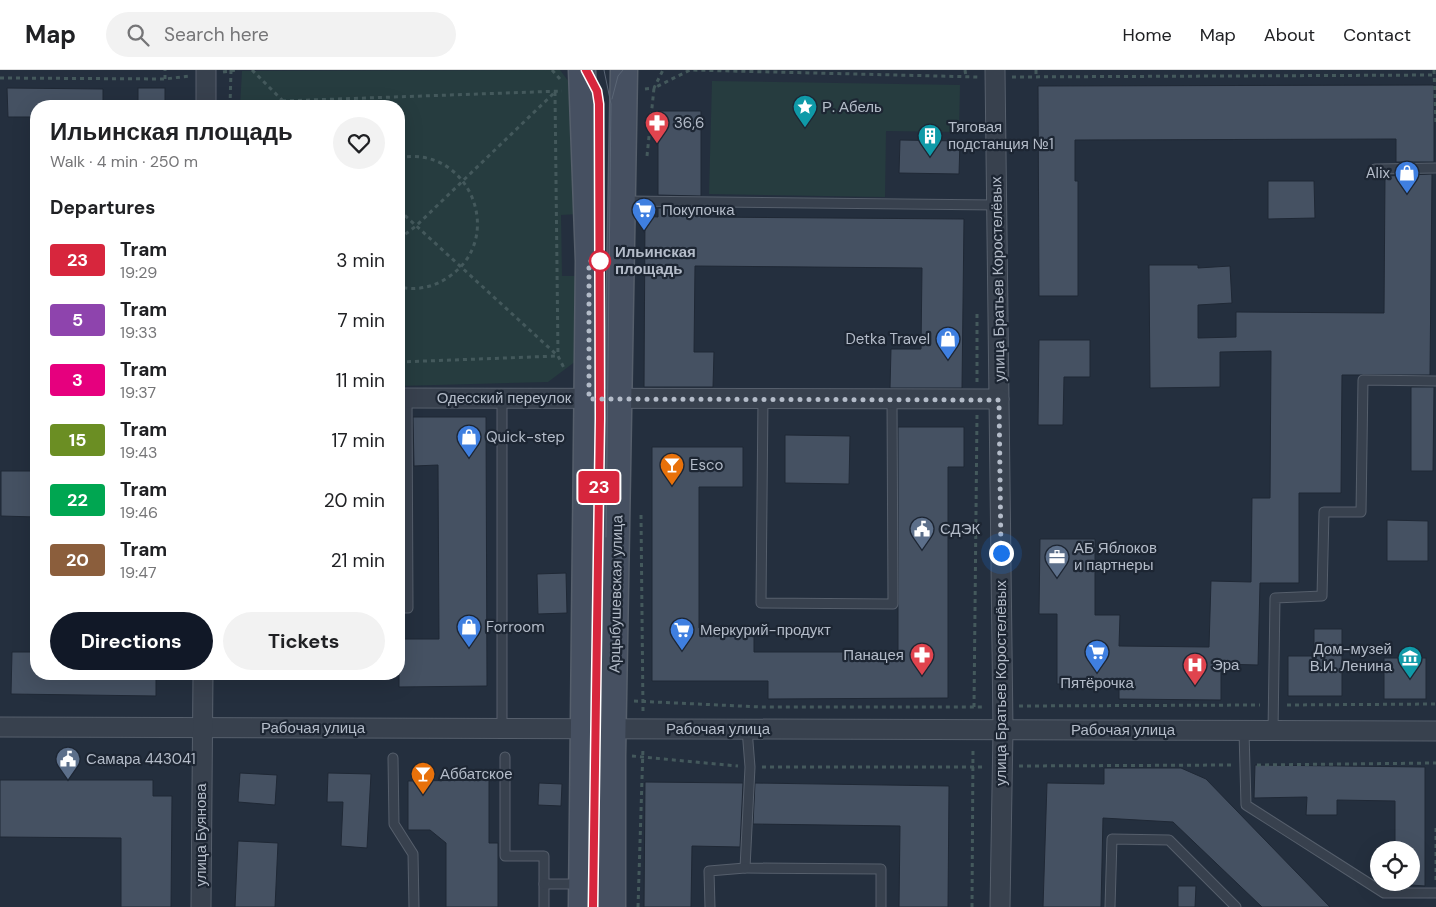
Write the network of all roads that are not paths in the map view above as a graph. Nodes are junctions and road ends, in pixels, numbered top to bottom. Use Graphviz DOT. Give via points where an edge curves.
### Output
graph roads {
  1 [pos="582,70"];
  2 [pos="624,70"];
  3 [pos="206,72"];
  4 [pos="990,75"];
  5 [pos="206,100"];
  6 [pos="1436,168"];
  7 [pos="1375,169"];
  8 [pos="622,201"];
  9 [pos="997,205"];
  10 [pos="1436,381"];
  11 [pos="405,398"];
  12 [pos="502,398"];
  13 [pos="589,399"];
  14 [pos="620,399"];
  15 [pos="763,399"];
  16 [pos="892,399"];
  17 [pos="999,400"];
  18 [pos="405,482"];
  19 [pos="405,608"];
  20 [pos="202,680"];
  21 [pos="0,727"];
  22 [pos="202,728"];
  23 [pos="502,729"];
  24 [pos="584,729"];
  25 [pos="614,729"];
  26 [pos="748,729"];
  27 [pos="1002,730"];
  28 [pos="1244,731"];
  29 [pos="1273,731"];
  30 [pos="1436,731"];
  31 [pos="505,757"];
  32 [pos="394,758"];
  33 [pos="745,868"];
  34 [pos="544,884"];
  35 [pos="1436,893"];
  36 [pos="582,895"];
  37 [pos="201,907"];
  38 [pos="414,907"];
  39 [pos="544,907"];
  40 [pos="612,907"];
  41 [pos="710,907"];
  42 [pos="881,907"];
  43 [pos="1000,907"];
  44 [pos="1110,907"];
  45 [pos="1236,907"];
  1 -- 13 [label="main road, Арцыбушевская улица" via="589,261"];
  2 -- 8 [label="main road, Арцыбушевская улица"];
  3 -- 5 [label="street"];
  4 -- 9 [label="street, улица Братьев Коростелёвых"];
  6 -- 7 [label="lane"];
  8 -- 9 [label="lane"];
  8 -- 14 [label="main road, Арцыбушевская улица"];
  9 -- 17 [label="street, улица Братьев Коростелёвых"];
  10 -- 29 [label="lane" via="1363,380 1361,512 1324,512 1322,596 1275,598"];
  11 -- 12 [label="street, Одесский переулок"];
  12 -- 13 [label="street, Одесский переулок"];
  12 -- 23 [label="lane"];
  13 -- 14 [label="street, Одесский переулок"];
  13 -- 24 [label="main road, Арцыбушевская улица"];
  14 -- 15 [label="street, Одесский переулок"];
  14 -- 25 [label="main road, Арцыбушевская улица"];
  15 -- 16 [label="street, Одесский переулок"];
  15 -- 16 [label="lane" via="761,603 893,604"];
  16 -- 17 [label="street, Одесский переулок"];
  17 -- 27 [label="street, улица Братьев Коростелёвых"];
  18 -- 19 [label="lane" via="408,608"];
  20 -- 22 [label="street, улица Буянова"];
  21 -- 22 [label="street, Рабочая улица"];
  22 -- 23 [label="street, Рабочая улица"];
  22 -- 37 [label="street, улица Буянова"];
  23 -- 24 [label="street, Рабочая улица"];
  24 -- 25 [label="street, Рабочая улица"];
  24 -- 36 [label="main road, Арцыбушевская улица"];
  25 -- 26 [label="street, Рабочая улица"];
  25 -- 40 [label="main road, Арцыбушевская улица"];
  26 -- 27 [label="street, Рабочая улица"];
  26 -- 33 [label="lane" via="750,767"];
  27 -- 28 [label="street, Рабочая улица"];
  27 -- 43 [label="street, улица Братьев Коростелёвых"];
  28 -- 29 [label="street, Рабочая улица"];
  28 -- 35 [label="lane" via="1246,805 1384,893"];
  29 -- 30 [label="street, Рабочая улица"];
  31 -- 34 [label="lane" via="505,856 544,856"];
  32 -- 38 [label="lane" via="394,824 413,854"];
  33 -- 41 [label="lane" via="709,871"];
  33 -- 42 [label="lane" via="881,869"];
  34 -- 36 [label="lane"];
  34 -- 39 [label="lane"];
  44 -- 45 [label="lane" via="1112,839 1170,840"];
}
